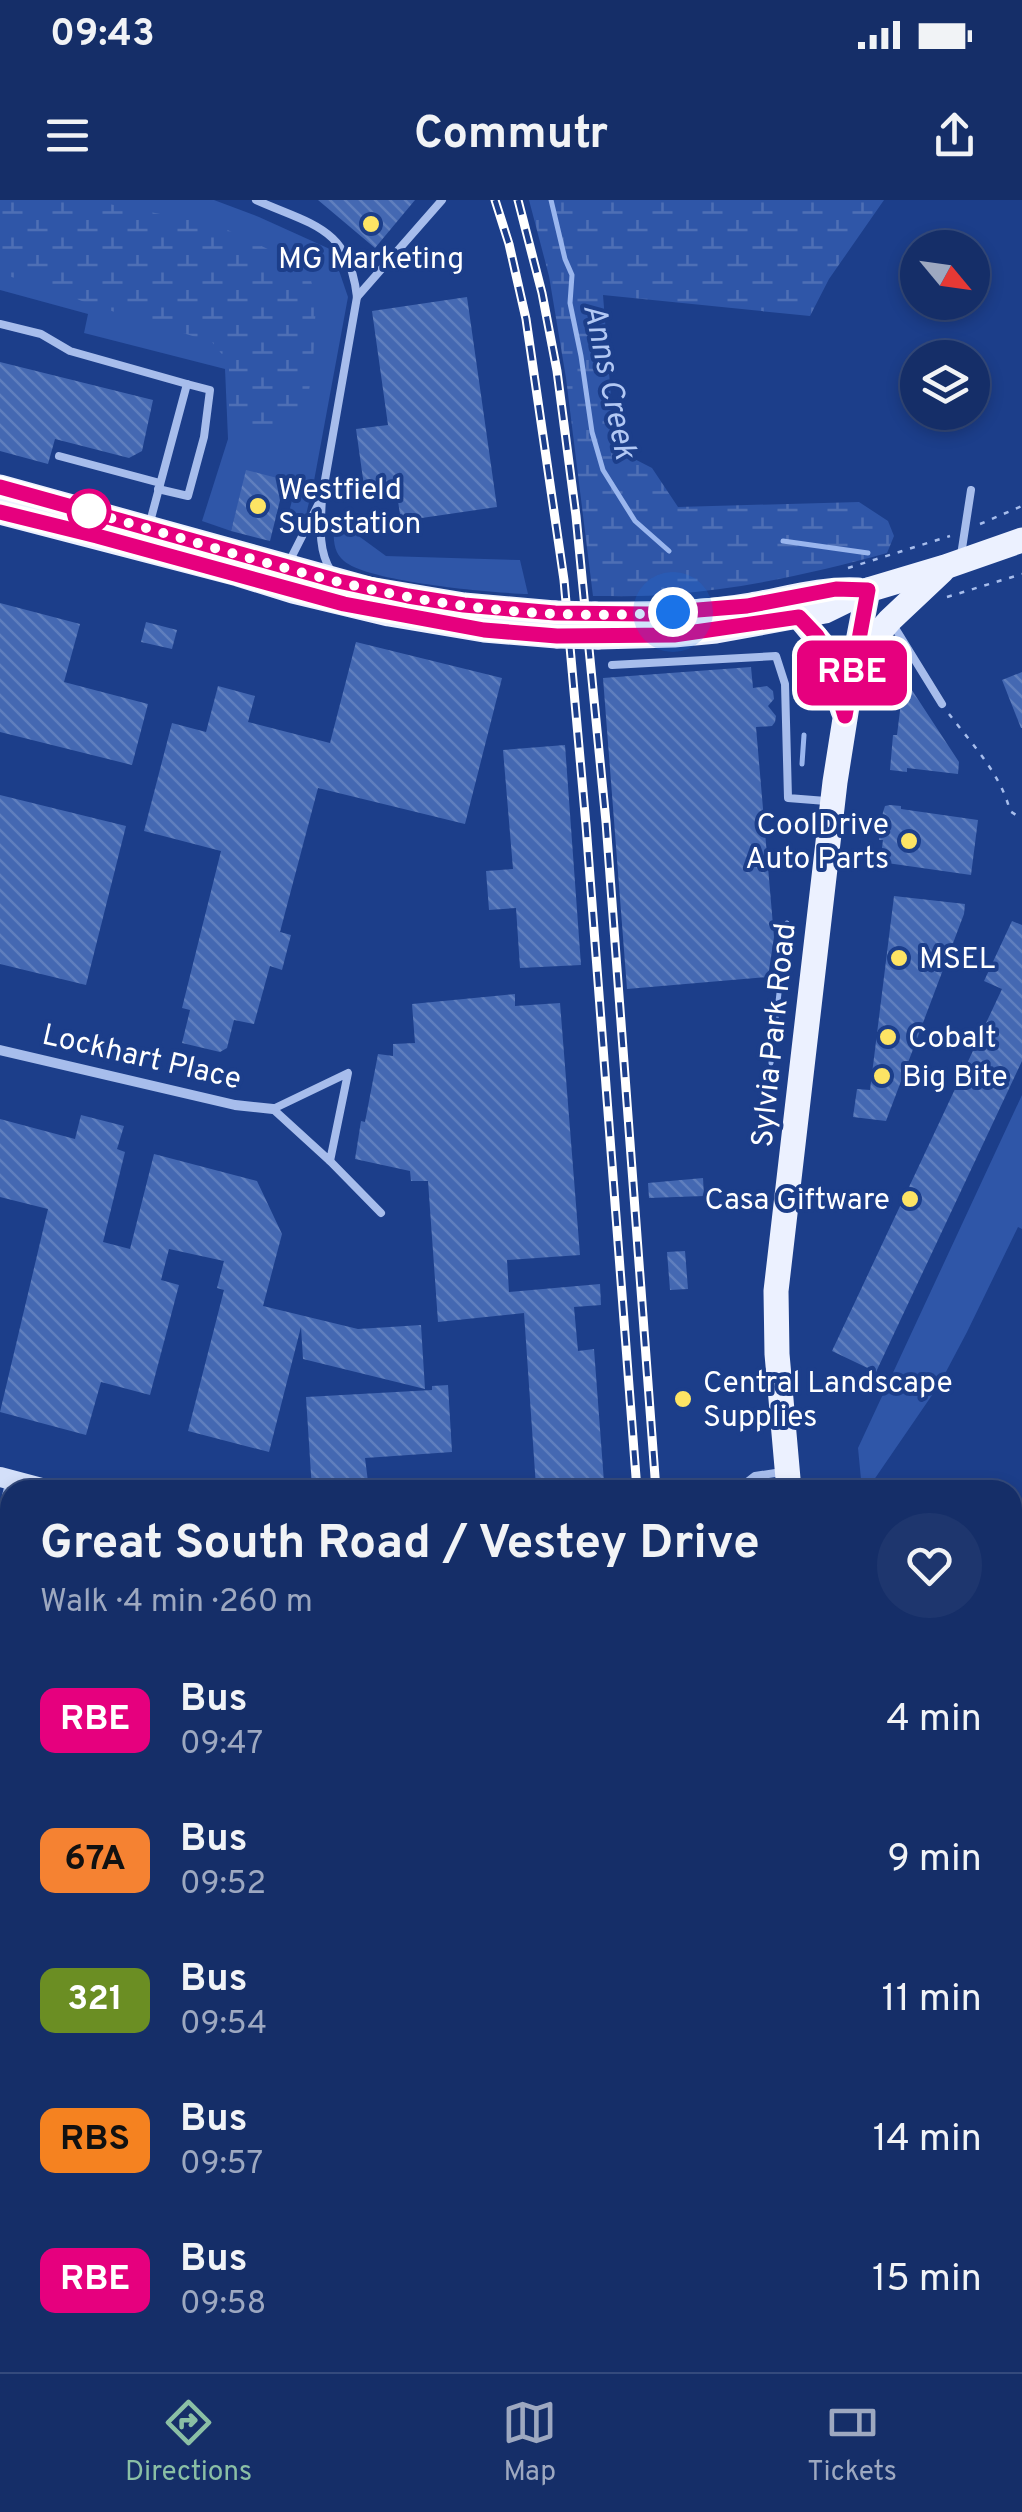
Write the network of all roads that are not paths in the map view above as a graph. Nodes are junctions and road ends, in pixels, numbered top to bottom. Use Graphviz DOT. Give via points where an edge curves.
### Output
graph roads {
  1 [pos="256,200"];
  2 [pos="442,200"];
  3 [pos="358,297"];
  4 [pos="0,324"];
  5 [pos="187,384"];
  6 [pos="59,456"];
  7 [pos="159,486"];
  8 [pos="0,488"];
  9 [pos="972,490"];
  10 [pos="322,497"];
  11 [pos="0,512"];
  12 [pos="148,528"];
  13 [pos="1022,540"];
  14 [pos="121,542"];
  15 [pos="953,565"];
  16 [pos="284,578"];
  17 [pos="338,581"];
  18 [pos="868,590"];
  19 [pos="799,617"];
  20 [pos="890,620"];
  21 [pos="556,625"];
  22 [pos="596,626"];
  23 [pos="854,662"];
  24 [pos="612,665"];
  25 [pos="942,704"];
  26 [pos="845,716"];
  27 [pos="834,801"];
  28 [pos="0,1050"];
  29 [pos="273,1108"];
  30 [pos="330,1161"];
  31 [pos="381,1213"];
  32 [pos="750,1480"];
  33 [pos="781,1480"];
  34 [pos="788,1480"];
  1 -- 3 [label="lane" via="328,233 350,262"];
  2 -- 3 [label="lane"];
  3 -- 10 [label="lane"];
  4 -- 5 [label="lane"];
  5 -- 7 [label="lane"];
  5 -- 7 [label="lane" via="210,390 188,496"];
  6 -- 7 [label="lane"];
  7 -- 12 [label="lane"];
  8 -- 12 [label="main road"];
  9 -- 15 [label="lane"];
  10 -- 16 [label="lane"];
  10 -- 17 [label="lane" via="323,554"];
  11 -- 14 [label="main road"];
  12 -- 14 [label="lane"];
  12 -- 16 [label="main road"];
  13 -- 15 [label="main road"];
  14 -- 16 [label="main road"];
  15 -- 18 [label="main road"];
  15 -- 20 [label="main road"];
  16 -- 17 [label="main road"];
  16 -- 21 [label="main road" via="389,614 484,630"];
  17 -- 21 [label="main road"];
  18 -- 19 [label="main road"];
  18 -- 22 [label="main road" via="836,589"];
  18 -- 23 [label="main road, Sylvia Park Road"];
  19 -- 22 [label="main road" via="674,635"];
  19 -- 26 [label="main road" via="825,650"];
  20 -- 23 [label="main road"];
  20 -- 25 [label="lane"];
  21 -- 22 [label="main road, bridge"];
  23 -- 26 [label="main road, Sylvia Park Road"];
  24 -- 27 [label="lane" via="776,656 785,684 788,798"];
  26 -- 27 [label="main road, Sylvia Park Road"];
  27 -- 34 [label="main road, Sylvia Park Road" via="776,1290"];
  28 -- 29 [label="street, Lockhart Place"];
  29 -- 30 [label="lane"];
  29 -- 30 [label="lane" via="348,1073"];
  30 -- 31 [label="lane"];
  32 -- 33 [label="lane"];
}
